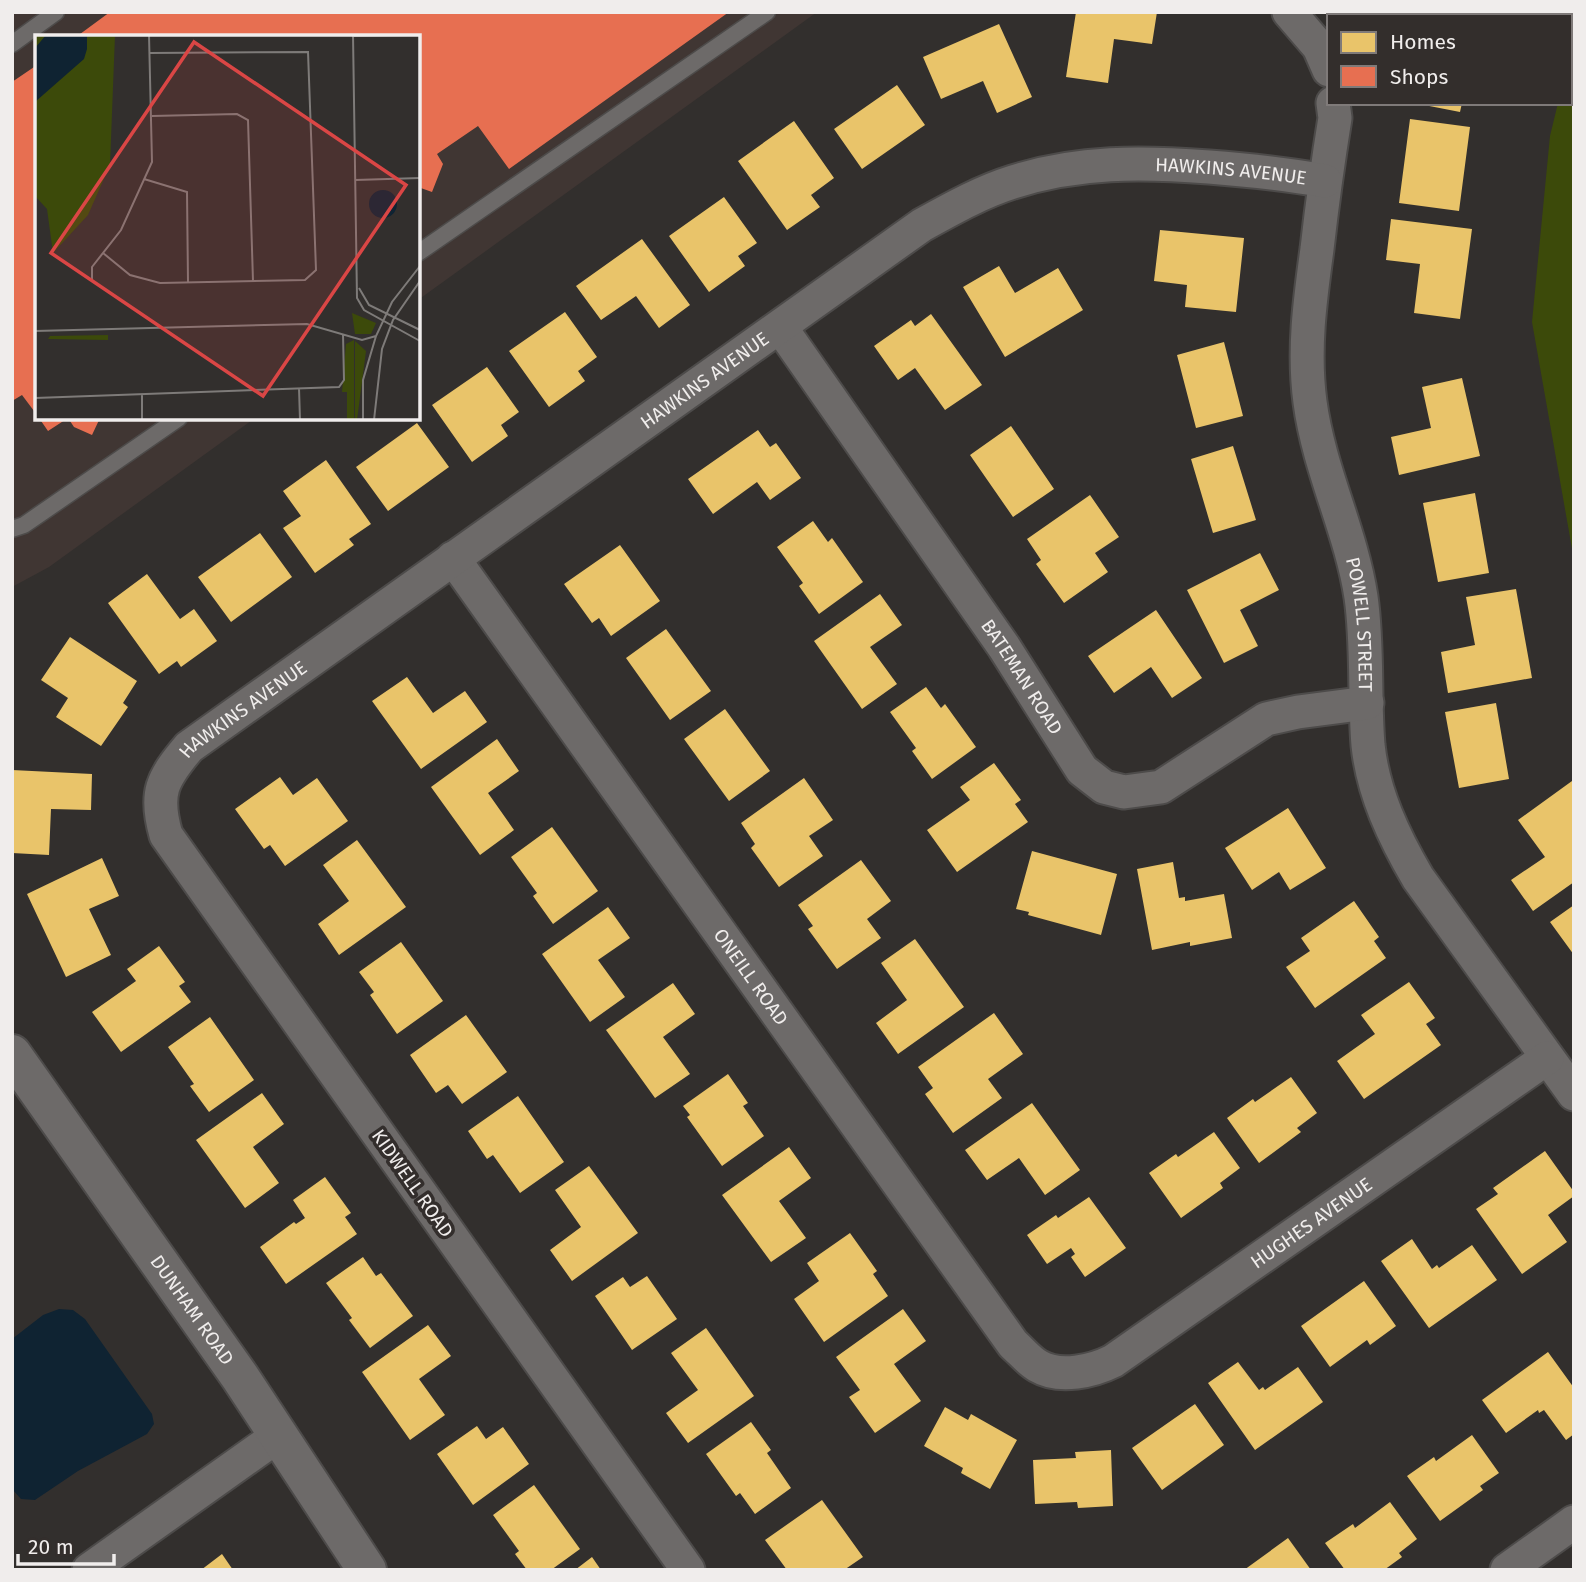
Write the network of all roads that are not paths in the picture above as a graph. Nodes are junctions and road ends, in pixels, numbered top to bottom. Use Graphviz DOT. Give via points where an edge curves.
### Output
graph roads {
  1 [pos="56,12"];
  2 [pos="767,12"];
  3 [pos="1289,12"];
  4 [pos="12,44"];
  5 [pos="1327,65"];
  6 [pos="1333,105"];
  7 [pos="1325,181"];
  8 [pos="420,252"];
  9 [pos="781,328"];
  10 [pos="175,420"];
  11 [pos="12,529"];
  12 [pos="453,558"];
  13 [pos="1367,703"];
  14 [pos="162,790"];
  15 [pos="12,1054"];
  16 [pos="1547,1058"];
  17 [pos="1574,1094"];
  18 [pos="1067,1373"];
  19 [pos="279,1435"];
  20 [pos="1574,1521"];
  21 [pos="89,1570"];
  22 [pos="367,1570"];
  23 [pos="688,1570"];
  24 [pos="1507,1570"];
  1 -- 4 [label="lane"];
  2 -- 8 [label="lane"];
  3 -- 5 [label="street" via="1319,47"];
  6 -- 7 [label="street, POWELL STREET"];
  7 -- 9 [label="street, HAWKINS AVENUE" via="1151,162 1096,164 1013,182 922,225"];
  7 -- 13 [label="street, POWELL STREET" via="1307,325 1310,402 1323,467 1361,597"];
  9 -- 12 [label="street, HAWKINS AVENUE"];
  9 -- 13 [label="street, BATEMAN ROAD" via="1004,647 1082,770 1104,787 1124,792 1161,787 1266,719"];
  10 -- 11 [label="lane"];
  12 -- 14 [label="street, HAWKINS AVENUE" via="189,747 171,769"];
  12 -- 18 [label="street, ONEILL ROAD" via="1013,1344 1040,1368"];
  13 -- 16 [label="street, POWELL STREET" via="1368,747 1380,798 1400,848"];
  14 -- 23 [label="street, KIDWELL ROAD" via="159,811 166,835"];
  15 -- 19 [label="street, DUNHAM ROAD"];
  16 -- 17 [label="street, POWELL STREET"];
  16 -- 18 [label="street, HUGHES AVENUE" via="1113,1361"];
  19 -- 21 [label="street"];
  19 -- 22 [label="street, DUNHAM ROAD"];
  20 -- 24 [label="street"];
}
